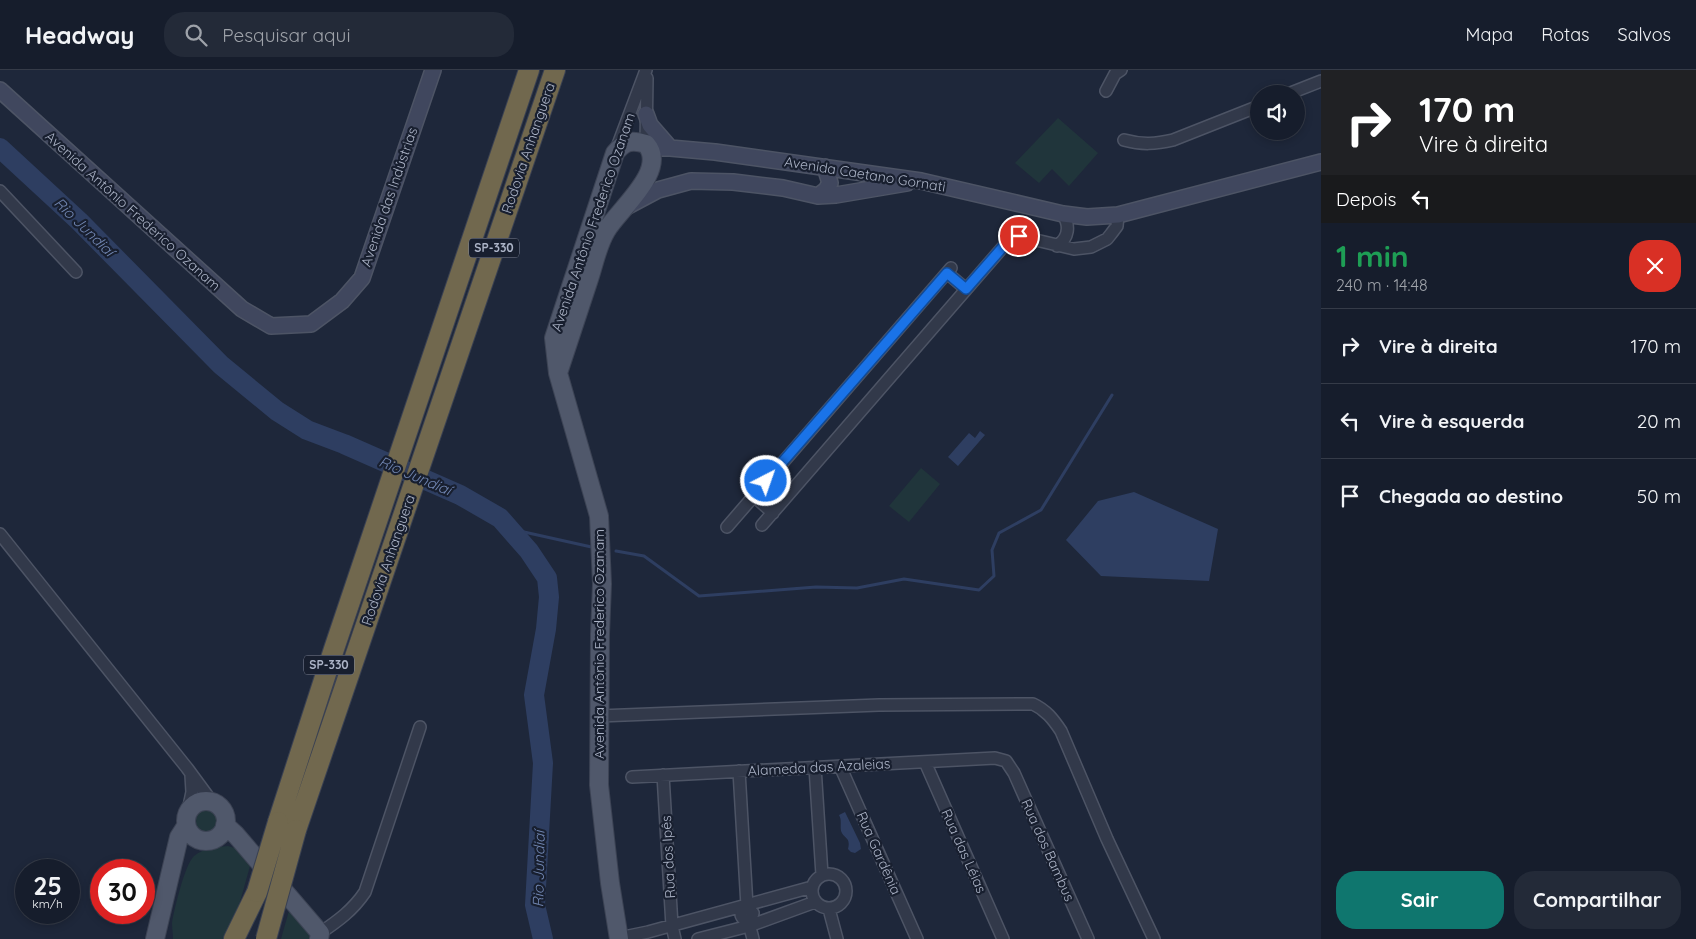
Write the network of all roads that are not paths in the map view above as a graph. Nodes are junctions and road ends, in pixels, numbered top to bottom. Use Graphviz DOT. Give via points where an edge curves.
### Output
graph roads {
  1 [pos="433,70"];
  2 [pos="529,70"];
  3 [pos="555,70"];
  4 [pos="646,70"];
  5 [pos="1121,70"];
  6 [pos="1321,81"];
  7 [pos="1305,87"];
  8 [pos="0,90"];
  9 [pos="1106,91"];
  10 [pos="1250,110"];
  11 [pos="646,114"];
  12 [pos="1124,140"];
  13 [pos="648,146"];
  14 [pos="670,148"];
  15 [pos="615,153"];
  16 [pos="1321,162"];
  17 [pos="825,167"];
  18 [pos="921,181"];
  19 [pos="603,188"];
  20 [pos="0,191"];
  21 [pos="818,196"];
  22 [pos="624,208"];
  23 [pos="1063,214"];
  24 [pos="1118,215"];
  25 [pos="1057,246"];
  26 [pos="584,269"];
  27 [pos="76,272"];
  28 [pos="966,289"];
  29 [pos="271,326"];
  30 [pos="754,496"];
  31 [pos="773,513"];
  32 [pos="762,525"];
  33 [pos="727,527"];
  34 [pos="0,534"];
  35 [pos="599,716"];
  36 [pos="420,727"];
  37 [pos="924,762"];
  38 [pos="1006,762"];
  39 [pos="840,766"];
  40 [pos="815,767"];
  41 [pos="739,771"];
  42 [pos="191,774"];
  43 [pos="632,776"];
  44 [pos="663,776"];
  45 [pos="212,802"];
  46 [pos="187,819"];
  47 [pos="287,826"];
  48 [pos="214,835"];
  49 [pos="171,874"];
  50 [pos="822,875"];
  51 [pos="812,887"];
  52 [pos="257,892"];
  53 [pos="815,902"];
  54 [pos="747,906"];
  55 [pos="829,909"];
  56 [pos="672,926"];
  57 [pos="749,926"];
  58 [pos="321,937"];
  59 [pos="155,939"];
  60 [pos="234,939"];
  61 [pos="245,939"];
  62 [pos="266,939"];
  63 [pos="619,939"];
  64 [pos="675,939"];
  65 [pos="698,939"];
  66 [pos="753,939"];
  67 [pos="836,939"];
  68 [pos="917,939"];
  69 [pos="1003,939"];
  70 [pos="1088,939"];
  71 [pos="1154,939"];
  1 -- 29 [label="main road, Avenida das Indústrias" via="362,278 342,301 311,324"];
  2 -- 47 [label="highway, Rodovia Anhanguera / SP-330" via="382,509"];
  3 -- 47 [label="highway, Rodovia Anhanguera / SP-330" via="402,520"];
  4 -- 11 [label="street, Avenida Antônio Frederico Ozanam"];
  4 -- 15 [label="street, Avenida Antônio Frederico Ozanam"];
  5 -- 9 [label="street" via="1115,74"];
  6 -- 7 [label="street"];
  8 -- 29 [label="main road, Avenida Antônio Frederico Ozanam" via="242,309"];
  10 -- 12 [label="street" via="1173,140 1146,144"];
  11 -- 13 [label="street, Avenida Antônio Frederico Ozanam"];
  11 -- 14 [label="main road" via="650,125"];
  13 -- 14 [label="main road, Avenida Caetano Gornati"];
  13 -- 15 [label="main road" via="630,140"];
  13 -- 22 [label="main road" via="652,161 648,173 639,192"];
  14 -- 17 [label="main road, Avenida Caetano Gornati"];
  15 -- 19 [label="main road, Avenida Antônio Frederico Ozanam"];
  16 -- 24 [label="main road, Avenida Caetano Gornati"];
  17 -- 18 [label="main road, Avenida Caetano Gornati"];
  17 -- 21 [label="main road" via="830,183"];
  18 -- 21 [label="main road"];
  18 -- 23 [label="main road, Avenida Caetano Gornati"];
  19 -- 22 [label="main road" via="612,202"];
  19 -- 26 [label="main road, Avenida Antônio Frederico Ozanam"];
  20 -- 27 [label="street"];
  21 -- 22 [label="main road" via="733,182 691,181 658,190"];
  22 -- 26 [label="main road"];
  23 -- 24 [label="main road, Avenida Caetano Gornati" via="1087,217"];
  23 -- 25 [label="street" via="1068,232"];
  24 -- 25 [label="street" via="1117,226 1107,239 1091,247"];
  25 -- 28 [label="street" via="1019,236 1012,238"];
  26 -- 35 [label="main road, Avenida Antônio Frederico Ozanam" via="558,373 599,516"];
  28 -- 30 [label="street" via="949,270"];
  28 -- 31 [label="street"];
  30 -- 31 [label="street"];
  30 -- 33 [label="street"];
  31 -- 32 [label="street"];
  34 -- 42 [label="street"];
  35 -- 63 [label="main road, Avenida Antônio Frederico Ozanam" via="599,785"];
  35 -- 71 [label="street" via="880,705 1033,704 1044,709 1061,731"];
  36 -- 58 [label="street" via="365,892 356,906"];
  37 -- 38 [label="street, Alameda das Azaleias" via="995,758"];
  37 -- 39 [label="street, Alameda das Azaleias"];
  37 -- 69 [label="street, Rua das Léias"];
  38 -- 70 [label="street, Rua dos Bambus" via="1014,773"];
  39 -- 40 [label="street, Alameda das Azaleias"];
  39 -- 68 [label="street, Rua Gardênia"];
  40 -- 41 [label="street, Alameda das Azaleias"];
  40 -- 50 [label="street"];
  41 -- 44 [label="street, Alameda das Azaleias"];
  41 -- 54 [label="street"];
  42 -- 45 [label="street"];
  42 -- 46 [label="street" via="192,792"];
  43 -- 44 [label="street, Alameda das Azaleias"];
  44 -- 56 [label="street, Rua dos Ipês"];
  45 -- 46 [label="main road" via="199,802"];
  45 -- 48 [label="main road" via="224,814"];
  46 -- 48 [label="main road" via="189,833"];
  46 -- 49 [label="main road" via="179,837"];
  47 -- 52 [label="highway, Rodovia Anhanguera / SP-330, bridge"];
  47 -- 62 [label="highway, Rodovia Anhanguera / SP-330, bridge"];
  48 -- 49 [label="main road"];
  48 -- 58 [label="main road" via="236,834"];
  49 -- 59 [label="main road"];
  50 -- 51 [label="street"];
  50 -- 55 [label="street" via="839,877 846,886 843,902"];
  51 -- 53 [label="street"];
  51 -- 54 [label="street"];
  52 -- 60 [label="highway"];
  52 -- 61 [label="highway, Rodovia Anhanguera / SP-330"];
  53 -- 55 [label="street"];
  53 -- 57 [label="street"];
  54 -- 56 [label="street"];
  54 -- 57 [label="street" via="741,915"];
  55 -- 67 [label="street"];
  56 -- 63 [label="street"];
  56 -- 64 [label="street, Rua dos Ipês"];
  57 -- 65 [label="street"];
  57 -- 66 [label="street"];
}
